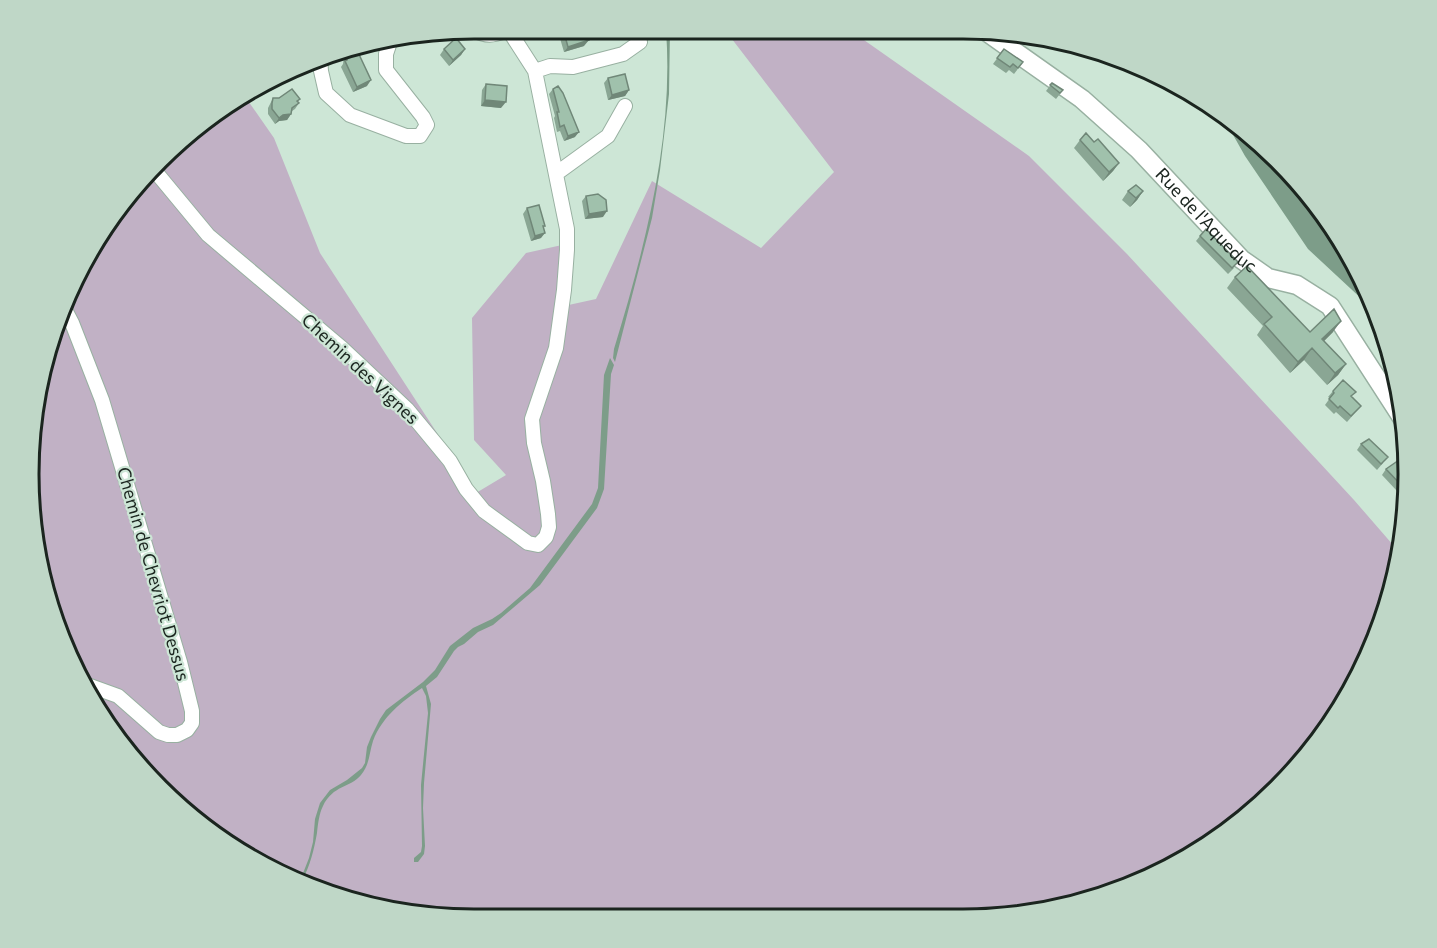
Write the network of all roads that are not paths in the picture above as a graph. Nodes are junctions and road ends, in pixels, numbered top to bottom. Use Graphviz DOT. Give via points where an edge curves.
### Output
graph roads {
  1 [pos="515,39"];
  2 [pos="1000,41"];
  3 [pos="640,42"];
  4 [pos="388,47"];
  5 [pos="321,67"];
  6 [pos="536,71"];
  7 [pos="625,106"];
  8 [pos="557,173"];
  9 [pos="158,175"];
  10 [pos="69,316"];
  11 [pos="1392,402"];
  12 [pos="95,688"];
  1 -- 6 [label="street, Chemin des Vignes"];
  2 -- 11 [label="street, Rue de l'Aqueduc" via="1090,106 1138,150 1240,259 1268,278 1297,285 1330,306"];
  3 -- 6 [label="street" via="623,54 573,67 550,66"];
  4 -- 5 [label="street" via="386,70 427,125 420,136 406,136 350,115 326,93"];
  6 -- 8 [label="street, Chemin des Vignes"];
  7 -- 8 [label="street" via="608,136"];
  8 -- 9 [label="street, Chemin des Vignes" via="567,250 556,348 532,419 549,527 538,545 528,543 484,511 450,460 407,409 342,348 208,235"];
  10 -- 12 [label="street, Chemin de Chevriot Dessus" via="102,400 180,662 192,723 177,735 159,732 118,696"];
}
